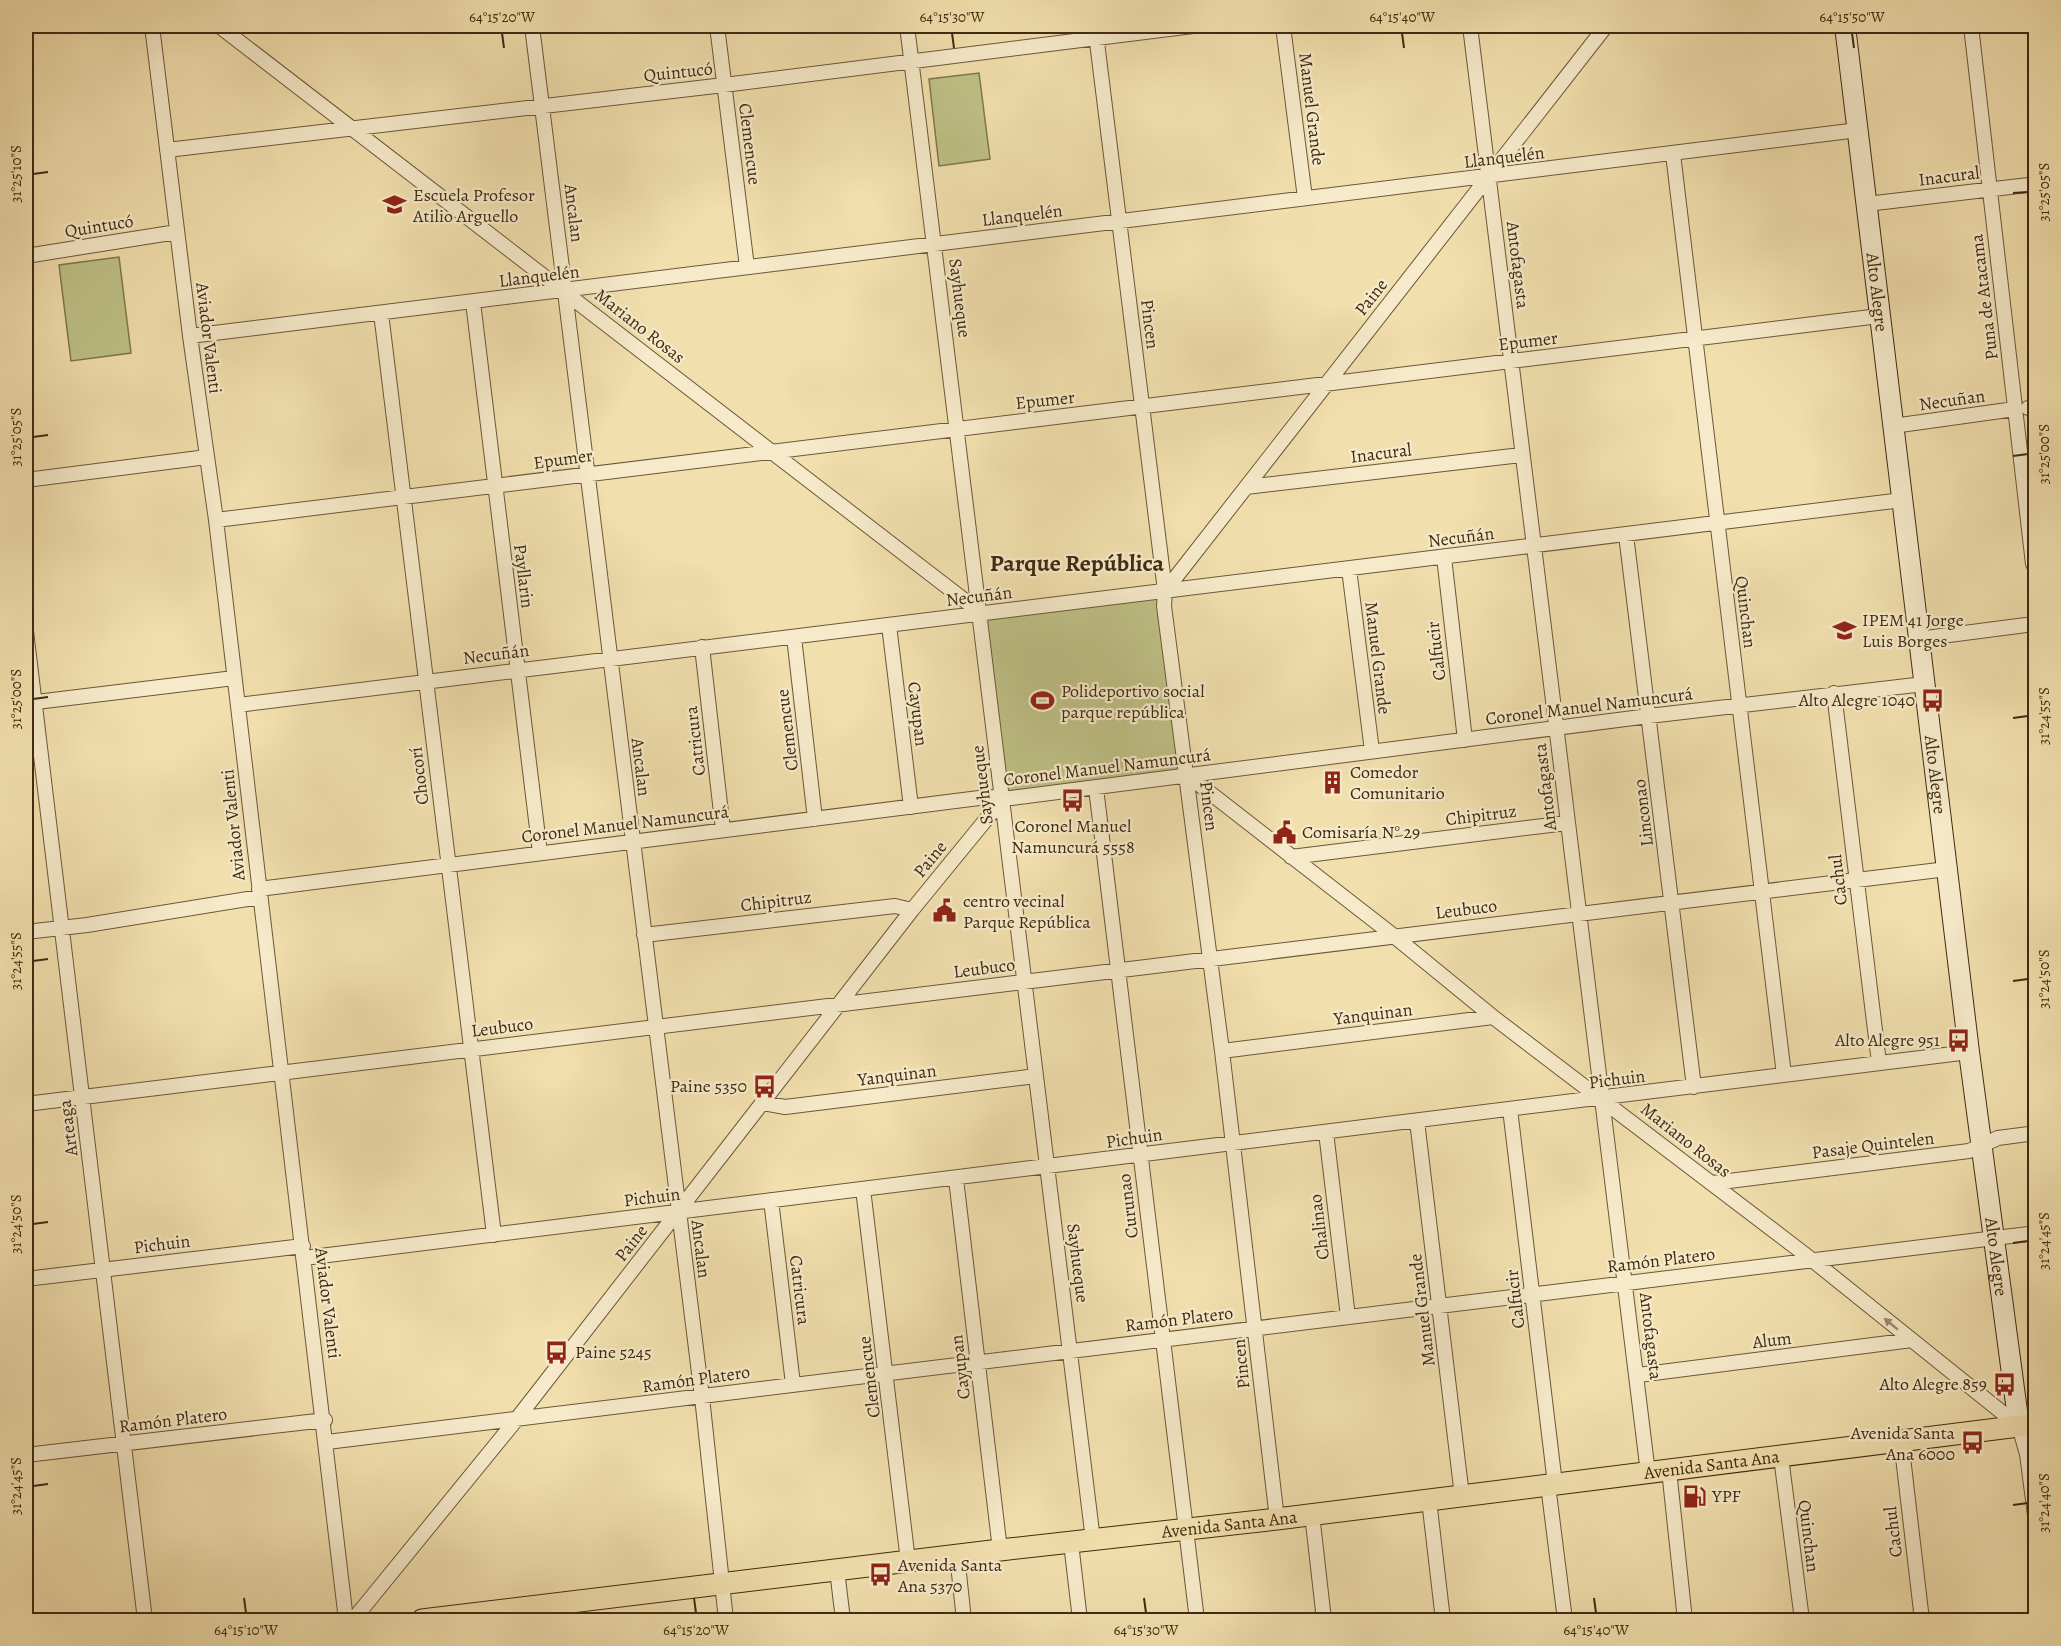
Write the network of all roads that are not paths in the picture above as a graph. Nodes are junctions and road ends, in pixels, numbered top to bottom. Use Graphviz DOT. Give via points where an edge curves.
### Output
graph roads {
  1 [pos="152,26"];
  2 [pos="219,26"];
  3 [pos="532,26"];
  4 [pos="717,26"];
  5 [pos="907,26"];
  6 [pos="1192,26"];
  7 [pos="1283,26"];
  8 [pos="1470,26"];
  9 [pos="1606,26"];
  10 [pos="1845,26"];
  11 [pos="1971,26"];
  12 [pos="1096,31"];
  13 [pos="912,61"];
  14 [pos="724,85"];
  15 [pos="541,105"];
  16 [pos="354,128"];
  17 [pos="1858,130"];
  18 [pos="167,150"];
  19 [pos="1673,154"];
  20 [pos="1489,177"];
  21 [pos="2036,184"];
  22 [pos="1990,190"];
  23 [pos="1305,198"];
  24 [pos="1867,204"];
  25 [pos="1119,222"];
  26 [pos="177,232"];
  27 [pos="934,243"];
  28 [pos="26,256"];
  29 [pos="747,267"];
  30 [pos="566,290"];
  31 [pos="473,303"];
  32 [pos="381,313"];
  33 [pos="1879,316"];
  34 [pos="190,336"];
  35 [pos="1695,339"];
  36 [pos="1511,361"];
  37 [pos="1326,384"];
  38 [pos="1142,407"];
  39 [pos="2026,408"];
  40 [pos="1893,426"];
  41 [pos="958,428"];
  42 [pos="771,452"];
  43 [pos="1521,455"];
  44 [pos="207,457"];
  45 [pos="588,473"];
  46 [pos="26,480"];
  47 [pos="495,486"];
  48 [pos="1246,487"];
  49 [pos="404,497"];
  50 [pos="1902,500"];
  51 [pos="216,520"];
  52 [pos="1717,523"];
  53 [pos="1626,535"];
  54 [pos="1533,546"];
  55 [pos="1443,557"];
  56 [pos="2033,564"];
  57 [pos="1349,569"];
  58 [pos="1165,591"];
  59 [pos="981,613"];
  60 [pos="889,625"];
  61 [pos="2026,625"];
  62 [pos="26,631"];
  63 [pos="794,637"];
  64 [pos="1918,639"];
  65 [pos="702,647"];
  66 [pos="610,659"];
  67 [pos="518,669"];
  68 [pos="234,678"];
  69 [pos="425,681"];
  70 [pos="1924,684"];
  71 [pos="1834,693"];
  72 [pos="30,702"];
  73 [pos="238,705"];
  74 [pos="1740,705"];
  75 [pos="1649,716"];
  76 [pos="1556,728"];
  77 [pos="1465,740"];
  78 [pos="1372,751"];
  79 [pos="1187,775"];
  80 [pos="1096,788"];
  81 [pos="1002,800"];
  82 [pos="911,807"];
  83 [pos="815,819"];
  84 [pos="1567,823"];
  85 [pos="723,830"];
  86 [pos="633,842"];
  87 [pos="540,853"];
  88 [pos="1291,857"];
  89 [pos="448,866"];
  90 [pos="1947,869"];
  91 [pos="1856,880"];
  92 [pos="1762,891"];
  93 [pos="259,893"];
  94 [pos="1672,902"];
  95 [pos="912,910"];
  96 [pos="1578,914"];
  97 [pos="62,928"];
  98 [pos="26,932"];
  99 [pos="644,935"];
  100 [pos="1394,936"];
  101 [pos="1210,957"];
  102 [pos="1118,969"];
  103 [pos="1024,982"];
  104 [pos="841,1004"];
  105 [pos="1493,1017"];
  106 [pos="656,1027"];
  107 [pos="472,1049"];
  108 [pos="1222,1051"];
  109 [pos="1969,1052"];
  110 [pos="1879,1063"];
  111 [pos="282,1071"];
  112 [pos="1784,1075"];
  113 [pos="1036,1077"];
  114 [pos="1694,1087"];
  115 [pos="83,1098"];
  116 [pos="1603,1099"];
  117 [pos="762,1103"];
  118 [pos="26,1104"];
  119 [pos="1510,1109"];
  120 [pos="1417,1121"];
  121 [pos="1326,1132"];
  122 [pos="2036,1133"];
  123 [pos="1233,1143"];
  124 [pos="1981,1145"];
  125 [pos="1140,1156"];
  126 [pos="1047,1168"];
  127 [pos="956,1179"];
  128 [pos="1713,1183"];
  129 [pos="863,1189"];
  130 [pos="771,1200"];
  131 [pos="678,1212"];
  132 [pos="2036,1233"];
  133 [pos="494,1235"];
  134 [pos="1994,1238"];
  135 [pos="303,1252"];
  136 [pos="1811,1259"];
  137 [pos="103,1269"];
  138 [pos="26,1279"];
  139 [pos="1626,1283"];
  140 [pos="1532,1294"];
  141 [pos="1439,1306"];
  142 [pos="1348,1317"];
  143 [pos="1255,1328"];
  144 [pos="1162,1340"];
  145 [pos="1912,1340"];
  146 [pos="1071,1351"];
  147 [pos="978,1363"];
  148 [pos="887,1373"];
  149 [pos="1638,1375"];
  150 [pos="793,1384"];
  151 [pos="702,1397"];
  152 [pos="325,1420"];
  153 [pos="516,1420"];
  154 [pos="2027,1425"];
  155 [pos="1901,1440"];
  156 [pos="327,1442"];
  157 [pos="123,1444"];
  158 [pos="26,1455"];
  159 [pos="1781,1457"];
  160 [pos="1669,1470"];
  161 [pos="1648,1473"];
  162 [pos="1551,1485"];
  163 [pos="1462,1496"];
  164 [pos="1429,1500"];
  165 [pos="1312,1514"];
  166 [pos="1277,1519"];
  167 [pos="2036,1523"];
  168 [pos="1187,1530"];
  169 [pos="1093,1540"];
  170 [pos="1071,1543"];
  171 [pos="1000,1550"];
  172 [pos="957,1555"];
  173 [pos="908,1561"];
  174 [pos="837,1570"];
  175 [pos="722,1586"];
  176 [pos="483,1617"];
  177 [pos="145,1620"];
  178 [pos="346,1620"];
  179 [pos="353,1620"];
  180 [pos="422,1620"];
  181 [pos="726,1620"];
  182 [pos="843,1620"];
  183 [pos="964,1620"];
  184 [pos="1080,1620"];
  185 [pos="1197,1620"];
  186 [pos="1324,1620"];
  187 [pos="1443,1620"];
  188 [pos="1565,1620"];
  189 [pos="1685,1620"];
  190 [pos="1802,1620"];
  191 [pos="1922,1620"];
  1 -- 18 [label="street, Aviador Valenti"];
  2 -- 16 [label="street, Mariano Rosas"];
  3 -- 15 [label="street, Ancalan"];
  4 -- 14 [label="street, Clemencue"];
  5 -- 13 [label="street, Sayhueque"];
  6 -- 12 [label="street, Quintucó"];
  7 -- 23 [label="street, Manuel Grande"];
  8 -- 20 [label="street, Antofagasta"];
  9 -- 20 [label="street, Paine"];
  10 -- 17 [label="main road, Alto Alegre"];
  11 -- 22 [label="street, Puna de Atacama"];
  12 -- 13 [label="street, Quintucó"];
  12 -- 25 [label="street, Pincen"];
  13 -- 14 [label="street, Quintucó"];
  13 -- 27 [label="street, Sayhueque"];
  14 -- 15 [label="street, Quintucó"];
  14 -- 29 [label="street, Clemencue"];
  15 -- 16 [label="street, Quintucó"];
  15 -- 30 [label="street, Ancalan"];
  16 -- 18 [label="street, Quintucó"];
  16 -- 30 [label="street, Mariano Rosas"];
  17 -- 19 [label="street, Llanquelén"];
  17 -- 24 [label="main road, Alto Alegre"];
  18 -- 26 [label="street, Aviador Valenti"];
  19 -- 20 [label="street, Llanquelén"];
  19 -- 35 [label="street, Quinchan"];
  20 -- 23 [label="street, Llanquelén"];
  20 -- 36 [label="street, Antofagasta"];
  20 -- 37 [label="street, Paine"];
  21 -- 22 [label="street, Inacural"];
  22 -- 24 [label="street, Inacural"];
  22 -- 39 [label="street, Puna de Atacama"];
  23 -- 25 [label="street, Llanquelén"];
  24 -- 33 [label="main road, Alto Alegre"];
  25 -- 27 [label="street, Llanquelén"];
  25 -- 38 [label="street, Pincen"];
  26 -- 28 [label="street, Quintucó"];
  26 -- 34 [label="street, Aviador Valenti"];
  27 -- 29 [label="street, Llanquelén"];
  27 -- 41 [label="street, Sayhueque"];
  29 -- 30 [label="street, Llanquelén"];
  30 -- 31 [label="street, Llanquelén"];
  30 -- 42 [label="street, Mariano Rosas"];
  30 -- 45 [label="street, Ancalan"];
  31 -- 32 [label="street, Llanquelén"];
  31 -- 47 [label="street, Payllarin"];
  32 -- 34 [label="street, Llanquelén"];
  32 -- 49 [label="street, Chocorí"];
  33 -- 35 [label="street, Epumer"];
  33 -- 40 [label="main road, Alto Alegre"];
  34 -- 44 [label="street, Aviador Valenti"];
  35 -- 36 [label="street, Epumer"];
  35 -- 52 [label="street, Quinchan"];
  36 -- 37 [label="street, Epumer"];
  36 -- 43 [label="street, Antofagasta"];
  37 -- 38 [label="street, Epumer"];
  37 -- 48 [label="street, Paine"];
  38 -- 41 [label="street, Epumer"];
  38 -- 58 [label="street, Pincen"];
  39 -- 40 [label="street, Necuñan"];
  39 -- 56 [label="street, Puna de Atacama"];
  40 -- 50 [label="main road, Alto Alegre"];
  41 -- 42 [label="street, Epumer"];
  41 -- 59 [label="street, Sayhueque"];
  42 -- 45 [label="street, Epumer"];
  42 -- 59 [label="street, Mariano Rosas"];
  43 -- 48 [label="street, Inacural"];
  43 -- 54 [label="street, Antofagasta"];
  44 -- 46 [label="street"];
  44 -- 51 [label="street, Aviador Valenti"];
  45 -- 47 [label="street, Epumer"];
  45 -- 66 [label="street, Ancalan"];
  47 -- 49 [label="street, Epumer"];
  47 -- 67 [label="street, Payllarin"];
  48 -- 58 [label="street, Paine"];
  49 -- 51 [label="street, Epumer"];
  49 -- 69 [label="street, Chocorí"];
  50 -- 52 [label="street, Necuñán"];
  50 -- 64 [label="main road, Alto Alegre"];
  51 -- 68 [label="street, Aviador Valenti"];
  52 -- 53 [label="street, Necuñán"];
  52 -- 74 [label="street, Quinchan"];
  53 -- 54 [label="street, Necuñán"];
  53 -- 75 [label="street, Linconao"];
  54 -- 55 [label="street, Necuñán"];
  54 -- 76 [label="street, Antofagasta"];
  55 -- 57 [label="street, Necuñán"];
  55 -- 77 [label="street, Calfucir"];
  57 -- 58 [label="street, Necuñán"];
  57 -- 78 [label="street, Manuel Grande"];
  58 -- 59 [label="street, Necuñán"];
  58 -- 79 [label="street, Pincen"];
  59 -- 60 [label="street, Necuñán"];
  59 -- 81 [label="street, Sayhueque"];
  60 -- 63 [label="street, Necuñán"];
  60 -- 82 [label="street, Cayupan"];
  61 -- 64 [label="street"];
  62 -- 72 [label="street, Arteaga"];
  63 -- 65 [label="street, Necuñán"];
  63 -- 83 [label="street, Clemencue"];
  64 -- 70 [label="main road, Alto Alegre"];
  65 -- 66 [label="street, Necuñán"];
  65 -- 85 [label="street, Catricura"];
  66 -- 67 [label="street, Necuñán"];
  66 -- 86 [label="street, Ancalan"];
  67 -- 69 [label="street, Necuñán"];
  67 -- 87 [label="street, Payllarin"];
  68 -- 72 [label="street"];
  68 -- 73 [label="street, Aviador Valenti"];
  69 -- 73 [label="street, Necuñán"];
  69 -- 89 [label="street, Chocorí"];
  70 -- 71 [label="street, Coronel Manuel Namuncurá"];
  70 -- 90 [label="main road, Alto Alegre"];
  71 -- 74 [label="street, Coronel Manuel Namuncurá"];
  71 -- 91 [label="street, Cachul"];
  72 -- 97 [label="street, Arteaga"];
  73 -- 93 [label="street, Aviador Valenti"];
  74 -- 75 [label="street, Coronel Manuel Namuncurá"];
  74 -- 92 [label="street, Quinchan"];
  75 -- 76 [label="street, Coronel Manuel Namuncurá"];
  75 -- 94 [label="street, Linconao"];
  76 -- 77 [label="street, Coronel Manuel Namuncurá"];
  76 -- 84 [label="street, Antofagasta"];
  77 -- 78 [label="street, Coronel Manuel Namuncurá"];
  78 -- 79 [label="street, Coronel Manuel Namuncurá"];
  79 -- 80 [label="street, Coronel Manuel Namuncurá"];
  79 -- 88 [label="street, Mariano Rosas"];
  79 -- 101 [label="street, Pincen"];
  80 -- 81 [label="street, Coronel Manuel Namuncurá"];
  80 -- 102 [label="street, Curunao"];
  81 -- 82 [label="street, Coronel Manuel Namuncurá" via="987,797"];
  81 -- 95 [label="street, Paine"];
  81 -- 103 [label="street, Sayhueque"];
  82 -- 83 [label="street, Coronel Manuel Namuncurá"];
  83 -- 85 [label="street, Coronel Manuel Namuncurá"];
  84 -- 88 [label="street, Chipitruz"];
  84 -- 96 [label="street, Antofagasta"];
  85 -- 86 [label="street, Coronel Manuel Namuncurá"];
  86 -- 87 [label="street, Coronel Manuel Namuncurá"];
  86 -- 99 [label="street, Ancalan"];
  87 -- 89 [label="street, Coronel Manuel Namuncurá"];
  88 -- 100 [label="street, Mariano Rosas"];
  89 -- 93 [label="street, Coronel Manuel Namuncurá"];
  89 -- 107 [label="street, Chocorí"];
  90 -- 91 [label="street, Leubuco"];
  90 -- 109 [label="main road, Alto Alegre"];
  91 -- 92 [label="street, Leubuco"];
  91 -- 110 [label="street, Cachul"];
  92 -- 94 [label="street, Leubuco"];
  92 -- 112 [label="street, Quinchan"];
  93 -- 97 [label="street, Coronel Manuel Namuncurá"];
  93 -- 111 [label="street, Aviador Valenti"];
  94 -- 96 [label="street, Leubuco"];
  94 -- 114 [label="street, Linconao"];
  95 -- 99 [label="street, Chipitruz" via="895,906"];
  95 -- 104 [label="street, Paine"];
  96 -- 100 [label="street, Leubuco"];
  96 -- 116 [label="street, Antofagasta"];
  97 -- 98 [label="street, Coronel Manuel Namuncurá"];
  97 -- 115 [label="street, Arteaga"];
  99 -- 106 [label="street, Ancalan"];
  100 -- 101 [label="street, Leubuco"];
  100 -- 105 [label="street, Mariano Rosas"];
  101 -- 102 [label="street, Leubuco"];
  101 -- 108 [label="street, Pincen"];
  102 -- 103 [label="street, Leubuco"];
  102 -- 125 [label="street, Curunao"];
  103 -- 104 [label="street, Leubuco"];
  103 -- 113 [label="street, Sayhueque"];
  104 -- 106 [label="street, Leubuco"];
  104 -- 117 [label="street, Paine"];
  105 -- 108 [label="street, Yanquinan"];
  105 -- 116 [label="street, Mariano Rosas"];
  106 -- 107 [label="street, Leubuco"];
  106 -- 131 [label="street, Ancalan"];
  107 -- 111 [label="street, Leubuco"];
  107 -- 133 [label="street, Chocorí"];
  108 -- 123 [label="street, Pincen"];
  109 -- 110 [label="street, Pichuin"];
  109 -- 124 [label="main road, Alto Alegre"];
  110 -- 112 [label="street, Pichuin"];
  111 -- 115 [label="street, Leubuco"];
  111 -- 135 [label="street, Aviador Valenti"];
  112 -- 114 [label="street, Pichuin"];
  113 -- 117 [label="street, Yanquinan" via="785,1107"];
  113 -- 126 [label="street, Sayhueque"];
  114 -- 116 [label="street, Pichuin"];
  115 -- 118 [label="street, Leubuco"];
  115 -- 137 [label="street, Arteaga"];
  116 -- 119 [label="street, Pichuin"];
  116 -- 128 [label="street, Mariano Rosas"];
  116 -- 139 [label="street, Antofagasta"];
  117 -- 131 [label="street, Paine"];
  119 -- 120 [label="street, Pichuin"];
  119 -- 140 [label="street, Calfucir"];
  120 -- 121 [label="street, Pichuin"];
  120 -- 141 [label="street, Manuel Grande"];
  121 -- 123 [label="street, Pichuin"];
  121 -- 142 [label="street, Chalinao"];
  122 -- 124 [label="street, Pasaje Quintelen" via="1998,1138"];
  123 -- 125 [label="street, Pichuin"];
  123 -- 143 [label="street, Pincen"];
  124 -- 128 [label="street, Pasaje Quintelen" via="1969,1151"];
  124 -- 134 [label="main road, Alto Alegre"];
  125 -- 126 [label="street, Pichuin"];
  125 -- 144 [label="street, Curunao"];
  126 -- 127 [label="street, Pichuin"];
  126 -- 146 [label="street, Sayhueque"];
  127 -- 129 [label="street, Pichuin"];
  127 -- 147 [label="street, Cayupan"];
  128 -- 136 [label="street, Mariano Rosas"];
  129 -- 130 [label="street, Pichuin"];
  129 -- 148 [label="street, Clemencue"];
  130 -- 131 [label="street, Pichuin"];
  130 -- 150 [label="street, Catricura"];
  131 -- 133 [label="street, Pichuin"];
  131 -- 151 [label="street, Ancalan"];
  131 -- 153 [label="street, Paine"];
  132 -- 134 [label="street, Ramón Platero"];
  133 -- 135 [label="street, Pichuin"];
  134 -- 136 [label="street, Ramón Platero"];
  134 -- 154 [label="main road, Alto Alegre"];
  135 -- 137 [label="street, Pichuin"];
  135 -- 152 [label="street, Aviador Valenti"];
  136 -- 139 [label="street, Ramón Platero"];
  145 -- 136 [label="street, Mariano Rosas, one-way"];
  137 -- 138 [label="street, Pichuin"];
  137 -- 157 [label="street, Arteaga"];
  139 -- 140 [label="street, Ramón Platero"];
  139 -- 149 [label="street, Antofagasta"];
  140 -- 141 [label="street, Ramón Platero"];
  140 -- 162 [label="street, Calfucir"];
  141 -- 142 [label="street, Ramón Platero"];
  141 -- 163 [label="street, Manuel Grande"];
  142 -- 143 [label="street, Ramón Platero"];
  143 -- 144 [label="street, Ramón Platero"];
  143 -- 166 [label="street, Pincen"];
  144 -- 146 [label="street, Ramón Platero"];
  144 -- 168 [label="street, Curunao"];
  145 -- 149 [label="street, Alum"];
  145 -- 154 [label="street, Mariano Rosas"];
  146 -- 147 [label="street, Ramón Platero"];
  146 -- 169 [label="street, Sayhueque"];
  147 -- 148 [label="street, Ramón Platero"];
  147 -- 171 [label="street, Cayupan"];
  148 -- 150 [label="street, Ramón Platero"];
  148 -- 173 [label="street, Clemencue"];
  149 -- 161 [label="street, Antofagasta"];
  150 -- 151 [label="street, Ramón Platero"];
  151 -- 153 [label="street, Ramón Platero"];
  151 -- 175 [label="street, Ancalan"];
  152 -- 156 [label="street, Aviador Valenti"];
  152 -- 157 [label="street, Ramón Platero"];
  153 -- 156 [label="street, Ramón Platero"];
  153 -- 179 [label="street, Paine"];
  154 -- 155 [label="main road, Avenida Santa Ana"];
  154 -- 167 [label="street, Alto Alegre"];
  155 -- 159 [label="main road, Avenida Santa Ana"];
  155 -- 191 [label="street, Cachul"];
  156 -- 178 [label="street, Aviador Valenti"];
  157 -- 158 [label="street, Ramón Platero"];
  157 -- 177 [label="street, Arteaga"];
  159 -- 160 [label="main road, Avenida Santa Ana"];
  159 -- 190 [label="street, Quinchan"];
  160 -- 161 [label="main road, Avenida Santa Ana"];
  160 -- 189 [label="street"];
  161 -- 162 [label="main road, Avenida Santa Ana"];
  162 -- 163 [label="main road, Avenida Santa Ana"];
  162 -- 188 [label="street, Calfucir"];
  163 -- 164 [label="main road, Avenida Santa Ana"];
  164 -- 165 [label="main road, Avenida Santa Ana"];
  164 -- 187 [label="street"];
  165 -- 166 [label="main road, Avenida Santa Ana"];
  165 -- 186 [label="street"];
  166 -- 168 [label="main road, Avenida Santa Ana"];
  168 -- 169 [label="main road, Avenida Santa Ana"];
  168 -- 185 [label="street, Curunao"];
  169 -- 170 [label="main road, Avenida Santa Ana"];
  170 -- 171 [label="main road, Avenida Santa Ana"];
  170 -- 184 [label="street"];
  171 -- 172 [label="main road, Avenida Santa Ana"];
  172 -- 173 [label="main road, Avenida Santa Ana"];
  172 -- 183 [label="street"];
  173 -- 174 [label="main road, Avenida Santa Ana"];
  174 -- 175 [label="main road, Avenida Santa Ana"];
  174 -- 182 [label="street"];
  175 -- 176 [label="main road, Avenida Santa Ana"];
  175 -- 181 [label="street, Ancalan"];
  176 -- 180 [label="main road, Avenida Santa Ana"];
}
